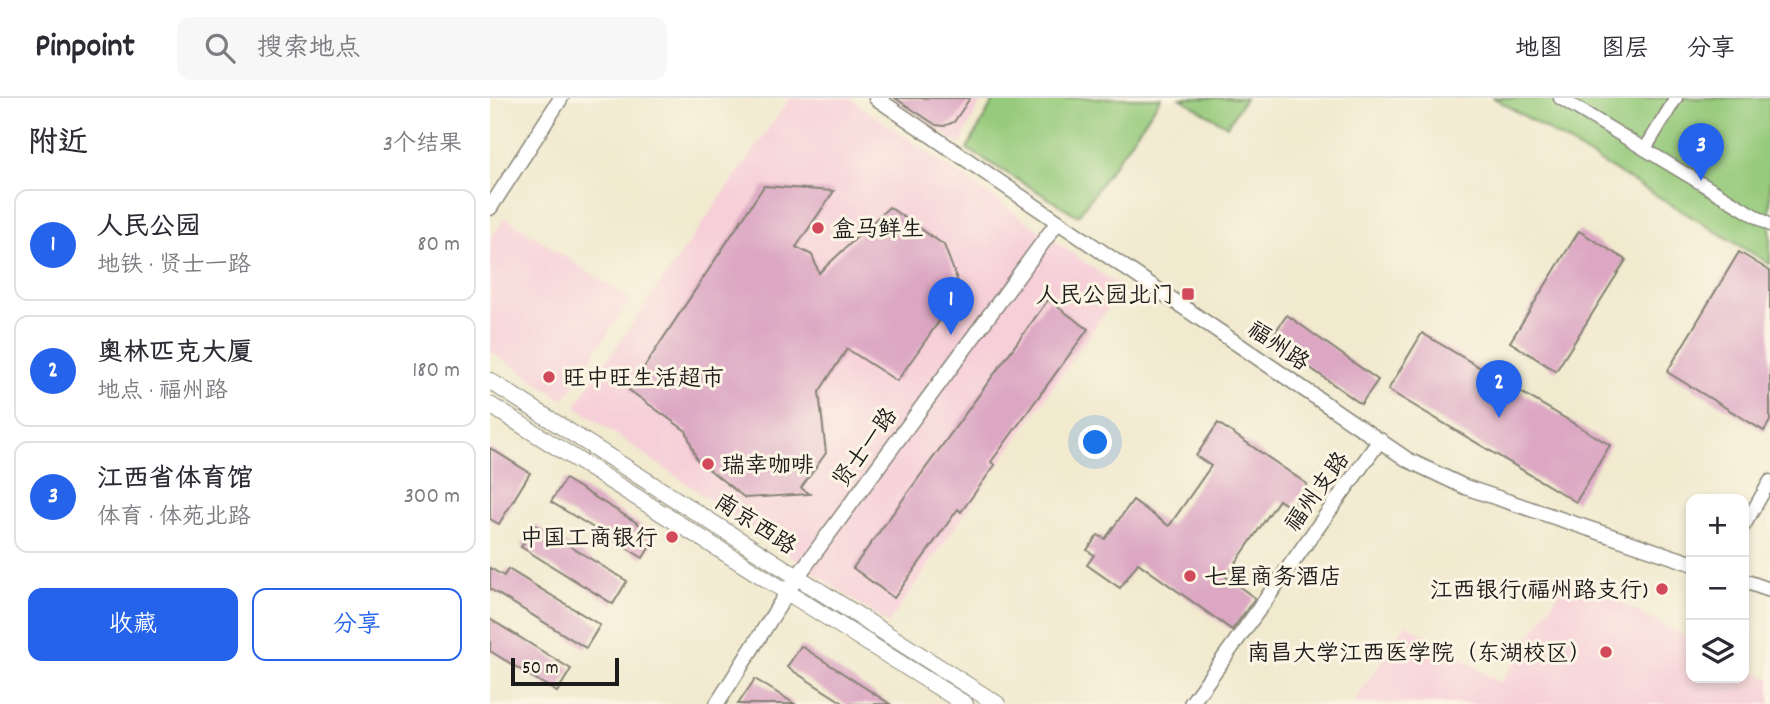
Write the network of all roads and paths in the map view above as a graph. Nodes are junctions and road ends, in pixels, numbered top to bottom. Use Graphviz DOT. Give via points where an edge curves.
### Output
graph roads {
  1 [pos="561,98"];
  2 [pos="876,98"];
  3 [pos="1560,98"];
  4 [pos="1676,98"];
  5 [pos="1645,149"];
  6 [pos="490,208"];
  7 [pos="1057,222"];
  8 [pos="1770,225"];
  9 [pos="490,381"];
  10 [pos="490,405"];
  11 [pos="1380,440"];
  12 [pos="1770,481"];
  13 [pos="1749,517"];
  14 [pos="1686,561"];
  15 [pos="797,577"];
  16 [pos="1749,583"];
  17 [pos="1770,590"];
  18 [pos="788,592"];
  19 [pos="717,704"];
  20 [pos="965,704"];
  21 [pos="997,704"];
  22 [pos="1191,704"];
  1 -- 6 [label="street"];
  2 -- 7 [label="street, 福州路"];
  3 -- 5 [label="street"];
  4 -- 5 [label="street"];
  5 -- 8 [label="street"];
  7 -- 11 [label="street, 福州路"];
  7 -- 15 [label="street, 贤士一路"];
  9 -- 15 [label="main road, 南京西路"];
  10 -- 18 [label="main road, 南京西路"];
  11 -- 14 [label="street, 福州路" via="1408,460 1465,487"];
  11 -- 22 [label="street, 福州支路"];
  12 -- 13 [label="street"];
  15 -- 18 [label="street, 贤士一路"];
  15 -- 21 [label="main road, 南京西路"];
  16 -- 17 [label="street"];
  18 -- 19 [label="street, 贤士一路"];
  18 -- 20 [label="main road, 南京西路"];
}
